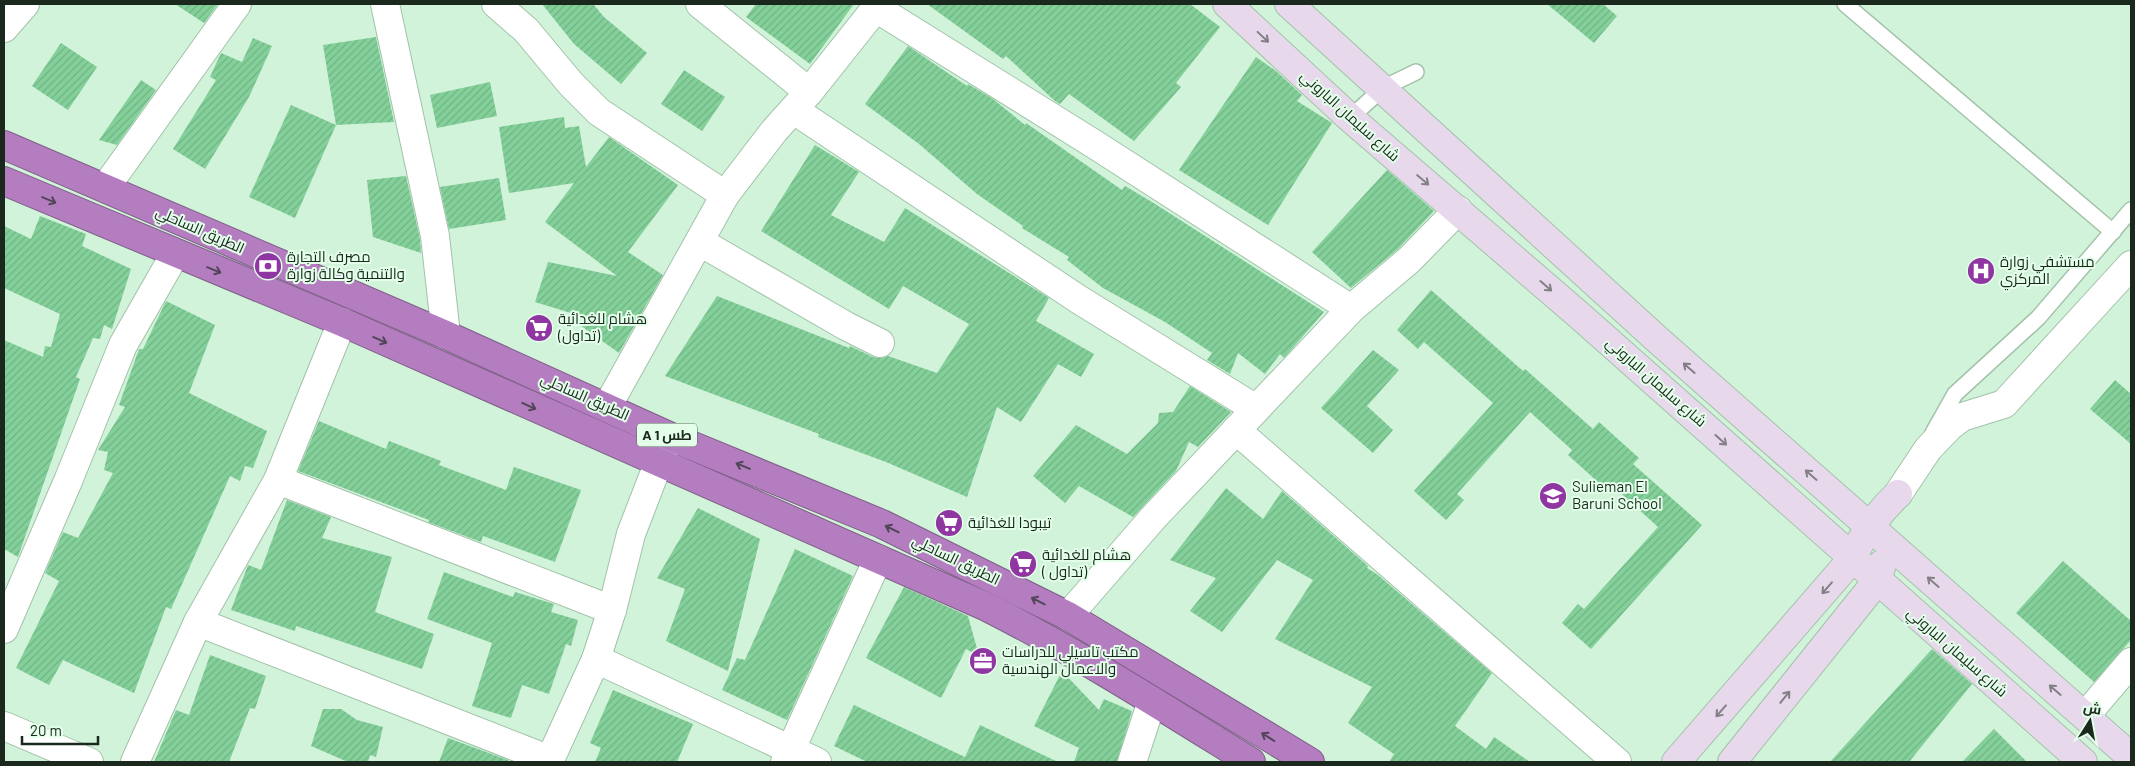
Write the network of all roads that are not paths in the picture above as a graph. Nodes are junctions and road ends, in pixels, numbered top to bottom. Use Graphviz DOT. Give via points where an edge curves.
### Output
graph roads {
  1 [pos="25,4"];
  2 [pos="237,4"];
  3 [pos="385,4"];
  4 [pos="496,4"];
  5 [pos="700,4"];
  6 [pos="1227,4"];
  7 [pos="1289,4"];
  8 [pos="1845,4"];
  9 [pos="878,6"];
  10 [pos="4,28"];
  11 [pos="1416,72"];
  12 [pos="1383,88"];
  13 [pos="802,101"];
  14 [pos="1350,118"];
  15 [pos="4,146"];
  16 [pos="4,181"];
  17 [pos="104,188"];
  18 [pos="725,195"];
  19 [pos="1458,210"];
  20 [pos="2131,210"];
  21 [pos="2113,232"];
  22 [pos="700,242"];
  23 [pos="175,254"];
  24 [pos="2131,265"];
  25 [pos="1351,309"];
  26 [pos="342,322"];
  27 [pos="446,335"];
  28 [pos="880,343"];
  29 [pos="608,407"];
  30 [pos="1256,409"];
  31 [pos="1236,430"];
  32 [pos="671,437"];
  33 [pos="1928,448"];
  34 [pos="658,464"];
  35 [pos="278,480"];
  36 [pos="1878,534"];
  37 [pos="878,559"];
  38 [pos="1852,559"];
  39 [pos="1877,581"];
  40 [pos="612,610"];
  41 [pos="1068,616"];
  42 [pos="198,622"];
  43 [pos="4,629"];
  44 [pos="596,658"];
  45 [pos="2131,662"];
  46 [pos="1152,700"];
  47 [pos="2085,716"];
  48 [pos="4,726"];
  49 [pos="788,756"];
  50 [pos="2131,757"];
  51 [pos="1738,760"];
  52 [pos="550,761"];
  53 [pos="89,762"];
  54 [pos="135,762"];
  55 [pos="817,762"];
  56 [pos="1132,762"];
  57 [pos="1251,762"];
  58 [pos="1310,762"];
  59 [pos="1617,762"];
  60 [pos="1676,762"];
  61 [pos="2083,762"];
  1 -- 10 [label="street"];
  2 -- 17 [label="street"];
  3 -- 27 [label="street" via="436,236"];
  4 -- 18 [label="street" via="526,30 599,112"];
  5 -- 13 [label="street"];
  6 -- 14 [label="street, شارع سليمان الباروني, one-way"];
  7 -- 12 [label="street"];
  8 -- 21 [label="lane"];
  9 -- 13 [label="street"];
  9 -- 25 [label="street"];
  11 -- 12 [label="lane"];
  12 -- 14 [label="lane"];
  36 -- 12 [label="street, one-way" via="1652,335"];
  13 -- 18 [label="street" via="774,131"];
  13 -- 30 [label="street" via="1078,299"];
  14 -- 19 [label="street, شارع سليمان الباروني, one-way"];
  15 -- 17 [label="highway, الطريق الساحلي / A 1 طس"];
  16 -- 23 [label="highway, الطريق الساحلي / A 1 طس, one-way"];
  17 -- 27 [label="highway, الطريق الساحلي / A 1 طس"];
  18 -- 22 [label="street"];
  19 -- 25 [label="street" via="1409,260"];
  19 -- 38 [label="street, شارع سليمان الباروني, one-way" via="1689,411"];
  20 -- 21 [label="lane"];
  21 -- 33 [label="lane" via="2038,318 1955,394 1934,430"];
  22 -- 28 [label="street"];
  22 -- 29 [label="street"];
  23 -- 26 [label="highway, الطريق الساحلي / A 1 طس, one-way"];
  23 -- 43 [label="street" via="123,345"];
  24 -- 33 [label="street" via="2009,400 1989,410 1962,417"];
  25 -- 30 [label="street"];
  26 -- 34 [label="highway, الطريق الساحلي / A 1 طس, one-way"];
  26 -- 35 [label="street"];
  27 -- 29 [label="highway, الطريق الساحلي / A 1 طس"];
  29 -- 32 [label="highway, الطريق الساحلي / A 1 طس"];
  30 -- 31 [label="street"];
  31 -- 41 [label="street" via="1153,518"];
  31 -- 59 [label="street"];
  32 -- 34 [label="street"];
  41 -- 32 [label="highway, الطريق الساحلي / A 1 طس, one-way" via="882,524"];
  33 -- 36 [label="street" via="1898,494"];
  34 -- 37 [label="highway, الطريق الساحلي / A 1 طس"];
  34 -- 40 [label="street" via="631,534"];
  35 -- 40 [label="street"];
  35 -- 42 [label="street"];
  36 -- 38 [label="street"];
  36 -- 39 [label="street"];
  47 -- 36 [label="street, one-way"];
  37 -- 46 [label="highway, الطريق الساحلي / A 1 طس" via="1026,627"];
  37 -- 49 [label="street"];
  38 -- 39 [label="street, شارع سليمان الباروني"];
  38 -- 60 [label="street, one-way"];
  51 -- 39 [label="street, one-way"];
  39 -- 61 [label="street, شارع سليمان الباروني"];
  40 -- 44 [label="street"];
  58 -- 41 [label="highway, الطريق الساحلي / A 1 طس, one-way"];
  42 -- 52 [label="street"];
  42 -- 54 [label="street"];
  44 -- 49 [label="street"];
  44 -- 52 [label="street"];
  45 -- 47 [label="street"];
  46 -- 56 [label="street"];
  46 -- 57 [label="highway, الطريق الساحلي / A 1 طس"];
  47 -- 50 [label="street"];
  48 -- 53 [label="street"];
  49 -- 55 [label="street"];
}
